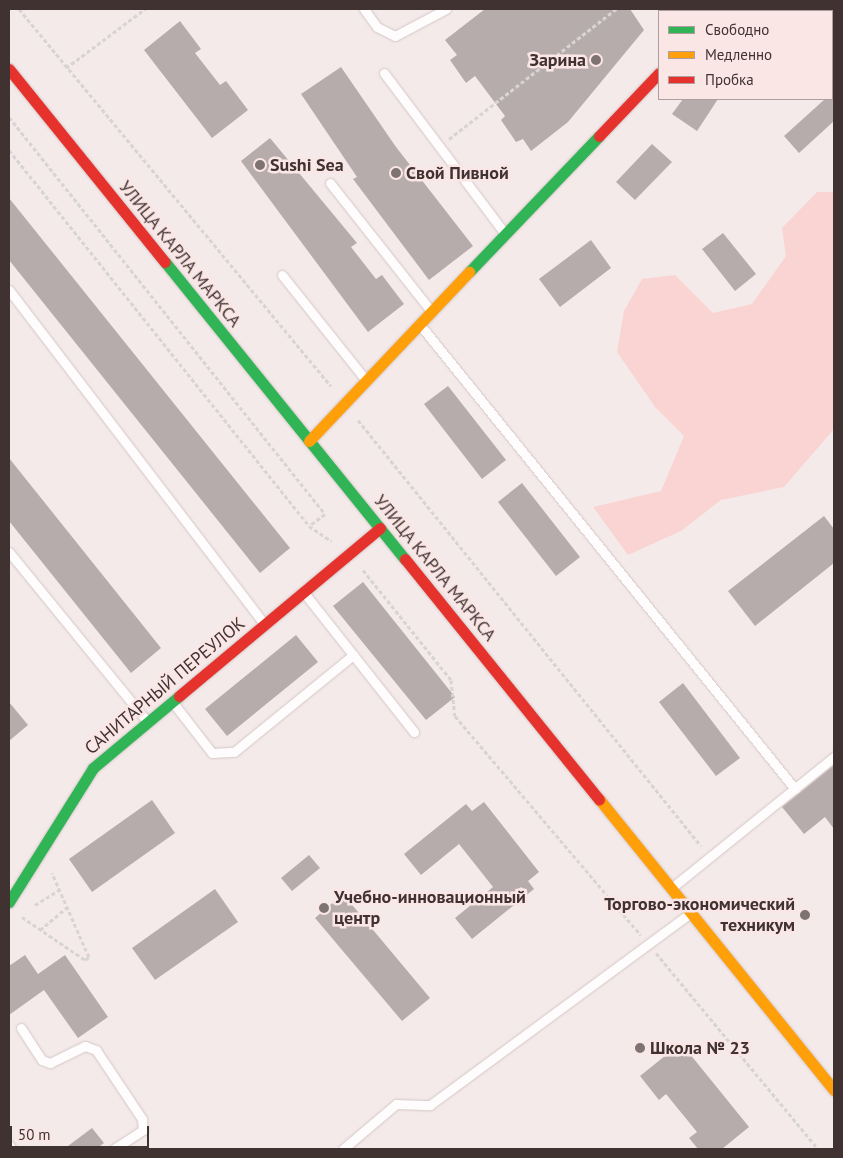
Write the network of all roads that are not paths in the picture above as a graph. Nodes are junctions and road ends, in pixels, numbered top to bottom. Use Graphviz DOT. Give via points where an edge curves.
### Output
graph roads {
  1 [pos="364,9"];
  2 [pos="446,9"];
  3 [pos="733,9"];
  4 [pos="751,10"];
  5 [pos="384,73"];
  6 [pos="658,73"];
  7 [pos="11,75"];
  8 [pos="330,183"];
  9 [pos="507,236"];
  10 [pos="282,275"];
  11 [pos="9,290"];
  12 [pos="432,313"];
  13 [pos="421,325"];
  14 [pos="366,381"];
  15 [pos="309,441"];
  16 [pos="380,528"];
  17 [pos="9,552"];
  18 [pos="303,592"];
  19 [pos="264,624"];
  20 [pos="353,655"];
  21 [pos="172,702"];
  22 [pos="148,722"];
  23 [pos="414,732"];
  24 [pos="834,757"];
  25 [pos="795,789"];
  26 [pos="672,888"];
  27 [pos="9,902"];
  28 [pos="692,912"];
  29 [pos="21,1028"];
  30 [pos="834,1090"];
  31 [pos="9,1145"];
  32 [pos="12,1149"];
  33 [pos="114,1149"];
  34 [pos="343,1149"];
  1 -- 2 [label="lane" via="377,27 395,36"];
  3 -- 4 [label="lane"];
  5 -- 9 [label="lane"];
  6 -- 9 [label="main road"];
  7 -- 15 [label="main road, УЛИЦА КАРЛА МАРКСА"];
  8 -- 12 [label="lane"];
  9 -- 12 [label="main road"];
  10 -- 14 [label="lane"];
  11 -- 19 [label="lane"];
  12 -- 13 [label="main road"];
  13 -- 14 [label="main road"];
  13 -- 25 [label="lane"];
  14 -- 15 [label="main road"];
  15 -- 16 [label="main road, УЛИЦА КАРЛА МАРКСА"];
  16 -- 18 [label="main road, САНИТАРНЫЙ ПЕРЕУЛОК"];
  16 -- 26 [label="main road, УЛИЦА КАРЛА МАРКСА"];
  17 -- 22 [label="lane"];
  18 -- 19 [label="main road, САНИТАРНЫЙ ПЕРЕУЛОК"];
  18 -- 20 [label="lane"];
  19 -- 21 [label="main road, САНИТАРНЫЙ ПЕРЕУЛОК"];
  20 -- 21 [label="lane" via="234,752 212,754"];
  20 -- 23 [label="lane"];
  21 -- 22 [label="main road, САНИТАРНЫЙ ПЕРЕУЛОК"];
  22 -- 27 [label="main road, САНИТАРНЫЙ ПЕРЕУЛОК" via="93,768"];
  24 -- 25 [label="lane"];
  25 -- 26 [label="lane"];
  26 -- 28 [label="main road, УЛИЦА КАРЛА МАРКСА"];
  28 -- 30 [label="main road, УЛИЦА КАРЛА МАРКСА"];
  28 -- 34 [label="lane" via="430,1105 396,1104"];
  29 -- 33 [label="lane" via="42,1060 50,1063 84,1046 96,1050 142,1119 142,1130"];
  31 -- 32 [label="lane"];
}
